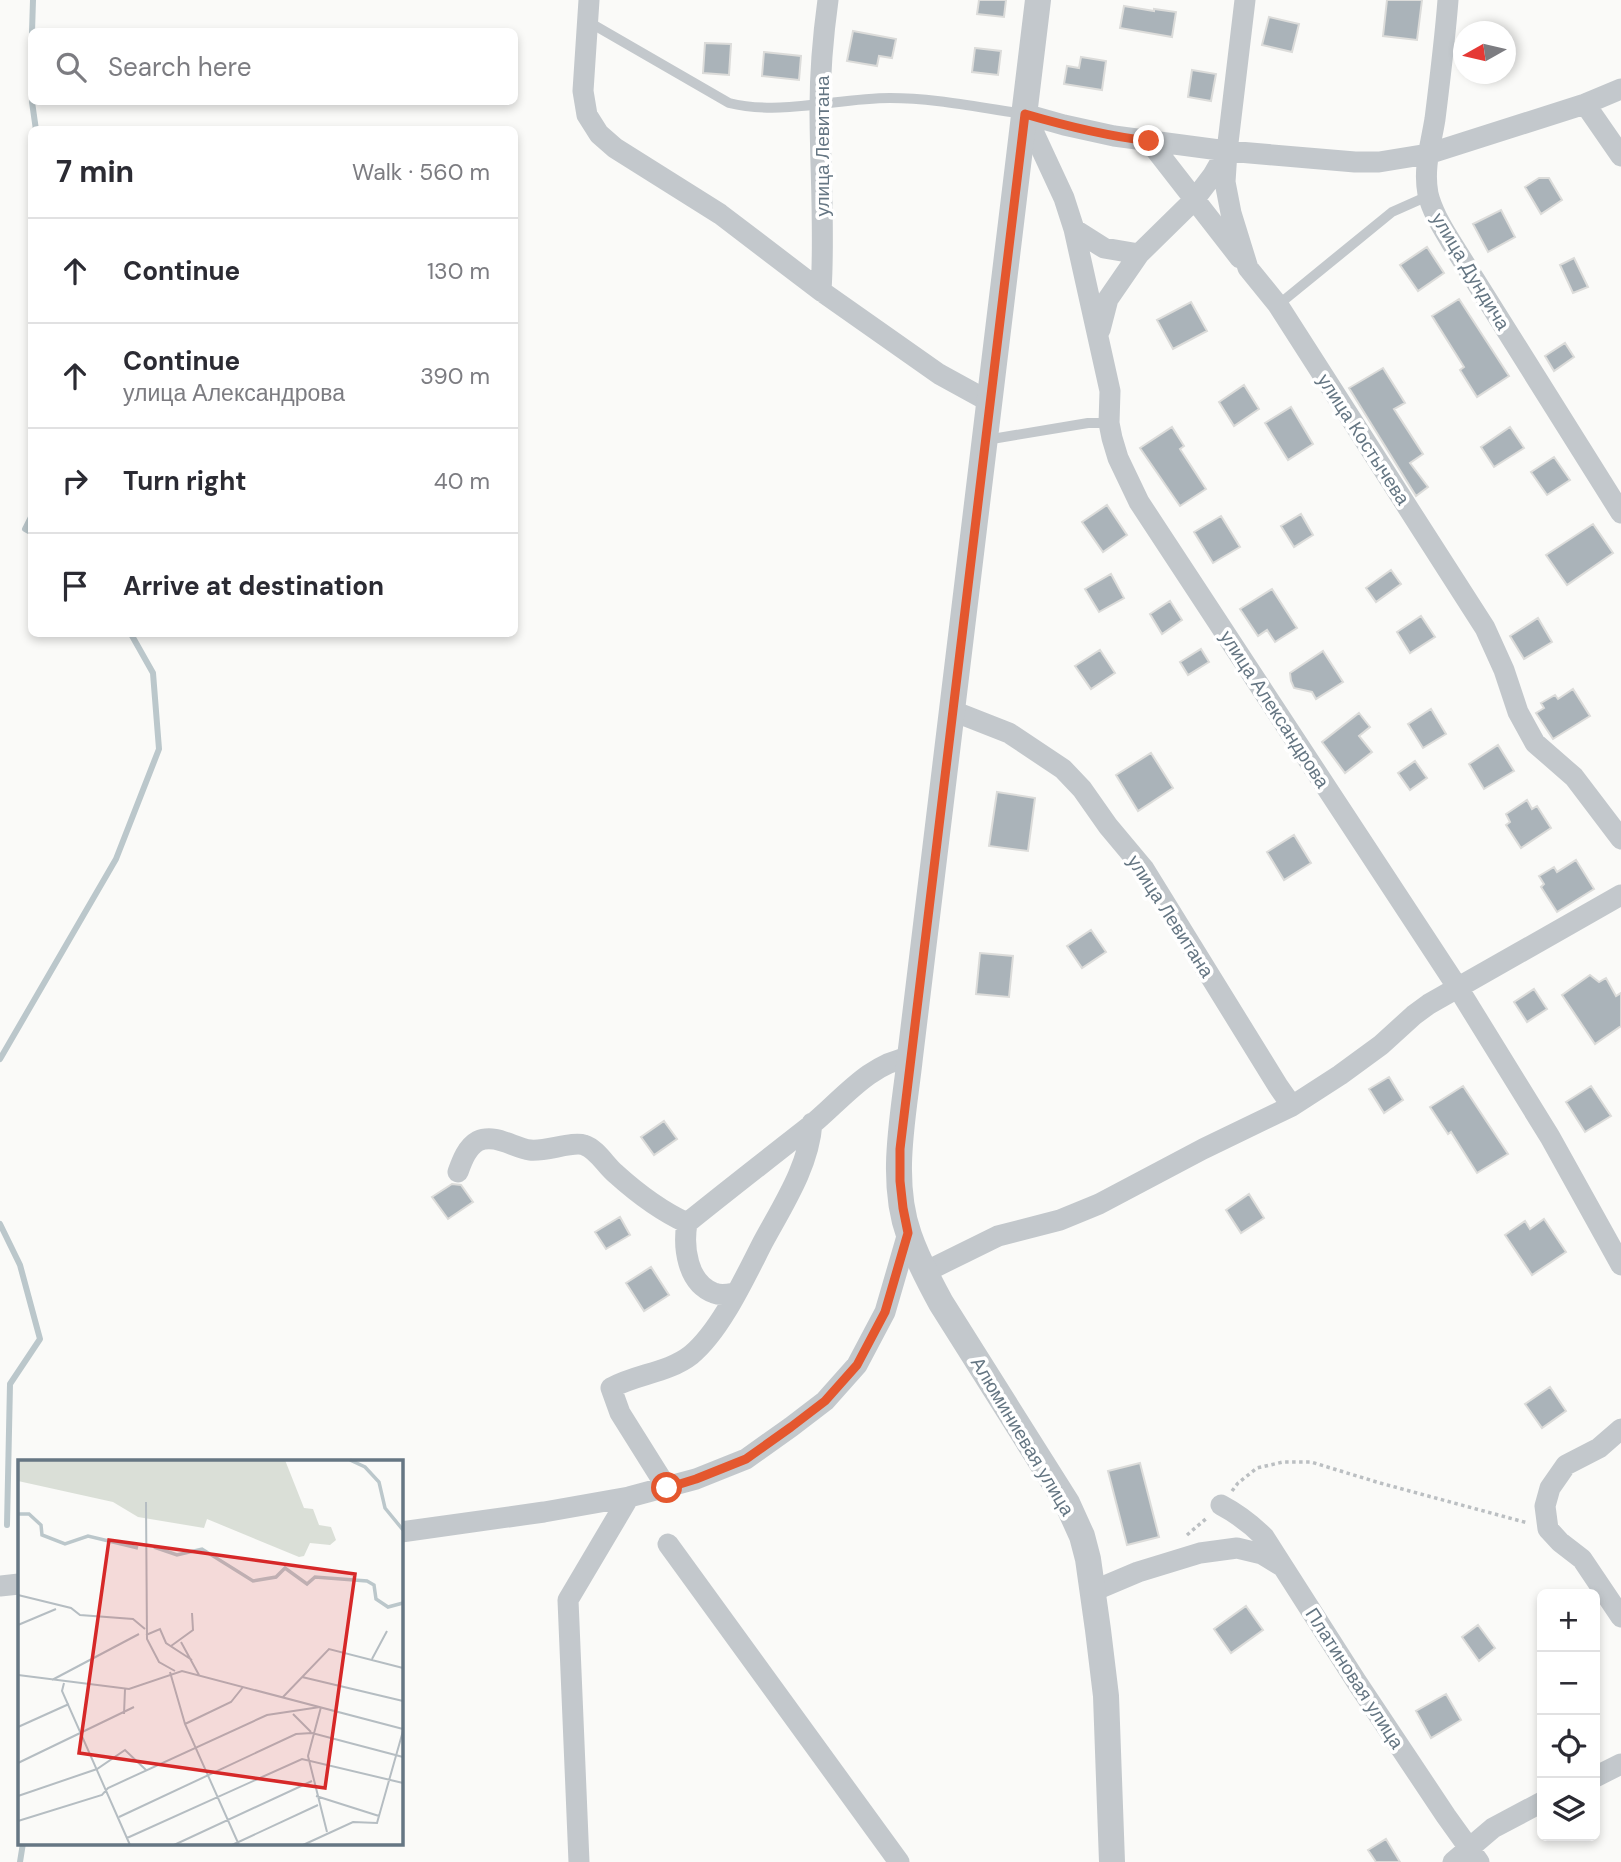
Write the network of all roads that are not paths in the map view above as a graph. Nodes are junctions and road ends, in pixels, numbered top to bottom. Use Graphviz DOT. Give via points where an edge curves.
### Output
graph roads {
  1 [pos="828,0"];
  2 [pos="1038,0"];
  3 [pos="1245,0"];
  4 [pos="1448,0"];
  5 [pos="588,11"];
  6 [pos="1621,89"];
  7 [pos="1621,100"];
  8 [pos="1586,104"];
  9 [pos="820,105"];
  10 [pos="1025,114"];
  11 [pos="1149,141"];
  12 [pos="1227,151"];
  13 [pos="1428,153"];
  14 [pos="1621,156"];
  15 [pos="1428,195"];
  16 [pos="1194,200"];
  17 [pos="1074,229"];
  18 [pos="1139,254"];
  19 [pos="1248,268"];
  20 [pos="821,291"];
  21 [pos="1278,305"];
  22 [pos="1099,335"];
  23 [pos="990,402"];
  24 [pos="1110,423"];
  25 [pos="986,440"];
  26 [pos="1621,513"];
  27 [pos="953,711"];
  28 [pos="1621,839"];
  29 [pos="1621,895"];
  30 [pos="1458,988"];
  31 [pos="910,1057"];
  32 [pos="1292,1106"];
  33 [pos="812,1124"];
  34 [pos="458,1172"];
  35 [pos="687,1223"];
  36 [pos="908,1233"];
  37 [pos="1621,1265"];
  38 [pos="925,1272"];
  39 [pos="736,1293"];
  40 [pos="1621,1429"];
  41 [pos="667,1488"];
  42 [pos="629,1497"];
  43 [pos="1221,1505"];
  44 [pos="402,1532"];
  45 [pos="668,1544"];
  46 [pos="1283,1567"];
  47 [pos="18,1584"];
  48 [pos="0,1586"];
  49 [pos="1093,1591"];
  50 [pos="1621,1617"];
  51 [pos="1621,1764"];
  52 [pos="1600,1774"];
  53 [pos="1537,1805"];
  54 [pos="1474,1855"];
  55 [pos="579,1862"];
  56 [pos="899,1862"];
  57 [pos="1112,1862"];
  58 [pos="1453,1862"];
  1 -- 9 [label="street, улица Левитана"];
  2 -- 10 [label="street"];
  3 -- 12 [label="street, улица Костычева"];
  4 -- 13 [label="street, улица Дундича"];
  5 -- 9 [label="lane" via="729,103"];
  5 -- 20 [label="street" via="583,91 587,115 599,134 720,214"];
  6 -- 8 [label="street"];
  7 -- 8 [label="lane"];
  8 -- 13 [label="street"];
  8 -- 14 [label="street"];
  9 -- 10 [label="lane" via="914,99"];
  9 -- 20 [label="street, улица Левитана"];
  10 -- 11 [label="street"];
  10 -- 17 [label="street, улица Александрова"];
  10 -- 23 [label="street"];
  11 -- 12 [label="street"];
  11 -- 16 [label="street"];
  12 -- 13 [label="street" via="1367,162"];
  12 -- 16 [label="street"];
  12 -- 19 [label="street, улица Костычева" via="1225,182"];
  13 -- 15 [label="street, улица Дундича"];
  15 -- 21 [label="lane" via="1392,212"];
  15 -- 26 [label="street, улица Дундича" via="1451,242"];
  16 -- 18 [label="street"];
  16 -- 19 [label="street"];
  17 -- 18 [label="street" via="1104,248"];
  17 -- 22 [label="street, улица Александрова"];
  18 -- 22 [label="street" via="1108,299"];
  19 -- 21 [label="street, улица Костычева"];
  20 -- 23 [label="street" via="939,374"];
  21 -- 28 [label="street, улица Костычева" via="1485,628 1535,743 1574,777"];
  22 -- 24 [label="street, улица Александрова" via="1110,391"];
  23 -- 25 [label="street"];
  24 -- 25 [label="lane"];
  24 -- 30 [label="street, улица Александрова" via="1118,458 1139,502"];
  25 -- 27 [label="street"];
  27 -- 31 [label="street"];
  27 -- 32 [label="street, улица Левитана" via="1009,733 1063,769 1082,789 1144,869"];
  29 -- 30 [label="street"];
  30 -- 32 [label="street"];
  30 -- 37 [label="street, улица Александрова" via="1550,1137"];
  31 -- 33 [label="street" via="867,1074"];
  31 -- 36 [label="street" via="900,1159"];
  32 -- 38 [label="street" via="1099,1204 998,1236"];
  33 -- 35 [label="street"];
  33 -- 39 [label="street" via="798,1174"];
  34 -- 35 [label="street" via="478,1141 491,1139 529,1150 584,1144 614,1174"];
  35 -- 39 [label="street" via="688,1264 698,1282 712,1293"];
  36 -- 38 [label="street, Алюминиевая улица"];
  36 -- 41 [label="street" via="885,1312 857,1365 825,1401 746,1459"];
  38 -- 49 [label="street, Алюминиевая улица" via="1066,1503 1082,1536"];
  39 -- 41 [label="street" via="692,1354 611,1388 620,1413"];
  40 -- 50 [label="street" via="1600,1448 1566,1465 1550,1488 1545,1506 1548,1529 1582,1559"];
  41 -- 42 [label="street"];
  42 -- 44 [label="street"];
  42 -- 55 [label="street" via="568,1600"];
  43 -- 46 [label="street, Платиновая улица" via="1253,1525"];
  45 -- 56 [label="street"];
  46 -- 49 [label="street" via="1262,1554 1237,1548 1200,1553"];
  46 -- 54 [label="street, Платиновая улица"];
  47 -- 48 [label="street"];
  49 -- 57 [label="street, Алюминиевая улица" via="1106,1696"];
  51 -- 52 [label="street"];
  53 -- 54 [label="street" via="1493,1828"];
  54 -- 58 [label="street"];
}
